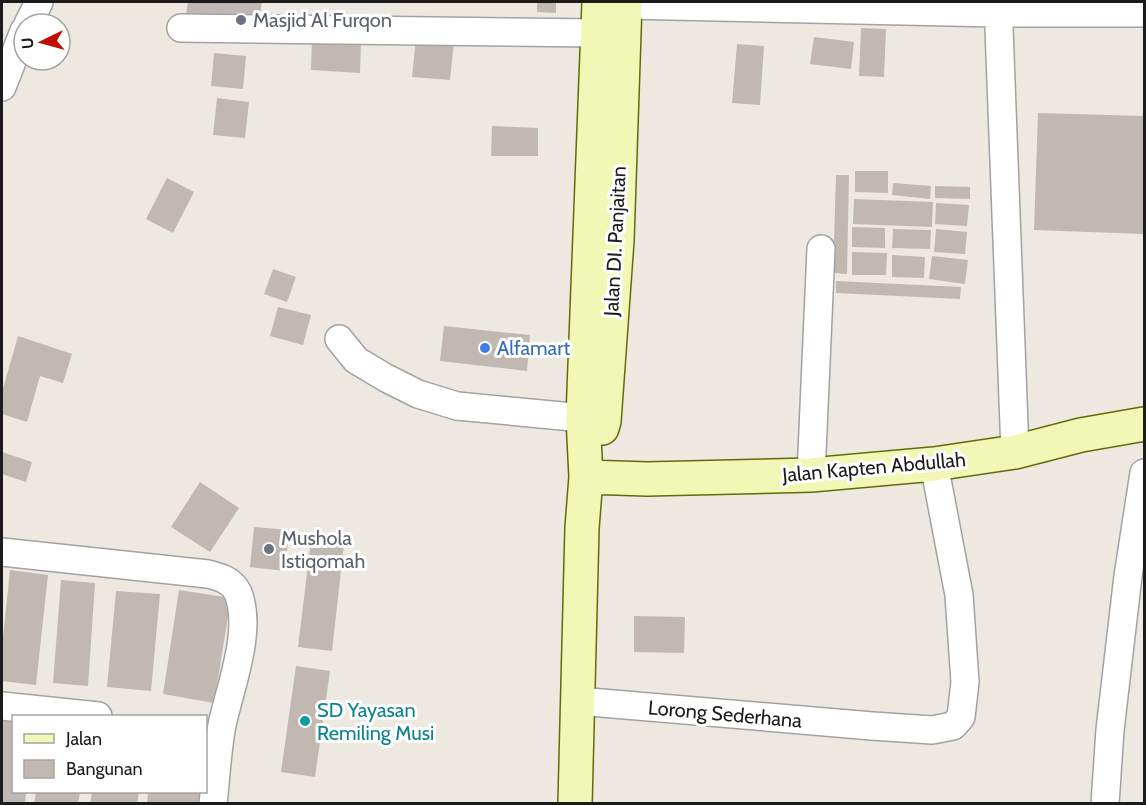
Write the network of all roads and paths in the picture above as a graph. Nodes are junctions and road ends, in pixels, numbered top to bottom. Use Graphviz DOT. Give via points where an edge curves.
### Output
graph roads {
  1 [pos="998,7"];
  2 [pos="612,10"];
  3 [pos="1144,14"];
  4 [pos="181,28"];
  5 [pos="12,62"];
  6 [pos="2,87"];
  7 [pos="821,249"];
  8 [pos="339,339"];
  9 [pos="583,418"];
  10 [pos="1144,424"];
  11 [pos="1015,452"];
  12 [pos="934,464"];
  13 [pos="1144,473"];
  14 [pos="811,476"];
  15 [pos="593,477"];
  16 [pos="2,552"];
  17 [pos="578,701"];
  18 [pos="2,706"];
  19 [pos="81,715"];
  20 [pos="213,727"];
  21 [pos="213,804"];
  22 [pos="575,804"];
  23 [pos="1105,804"];
  1 -- 2 [label="street"];
  1 -- 3 [label="street"];
  1 -- 11 [label="street"];
  2 -- 4 [label="street"];
  2 -- 9 [label="main road"];
  2 -- 15 [label="main road, Jalan DI. Panjaitan" via="617,240 604,421"];
  5 -- 6 [label="street"];
  7 -- 14 [label="street"];
  8 -- 9 [label="street" via="356,360 418,394 457,406"];
  9 -- 15 [label="main road"];
  10 -- 11 [label="main road, Jalan Kapten Abdullah"];
  11 -- 12 [label="main road, Jalan Kapten Abdullah"];
  12 -- 14 [label="main road, Jalan Kapten Abdullah"];
  12 -- 17 [label="street, Lorong Sederhana" via="959,595 965,682 958,722 943,729 873,726"];
  13 -- 23 [label="street" via="1128,576"];
  14 -- 15 [label="main road, Jalan Kapten Abdullah"];
  15 -- 17 [label="main road" via="582,528"];
  16 -- 20 [label="street" via="208,574 230,582 240,601 242,638"];
  17 -- 22 [label="main road"];
  18 -- 19 [label="street"];
  20 -- 21 [label="street"];
}
